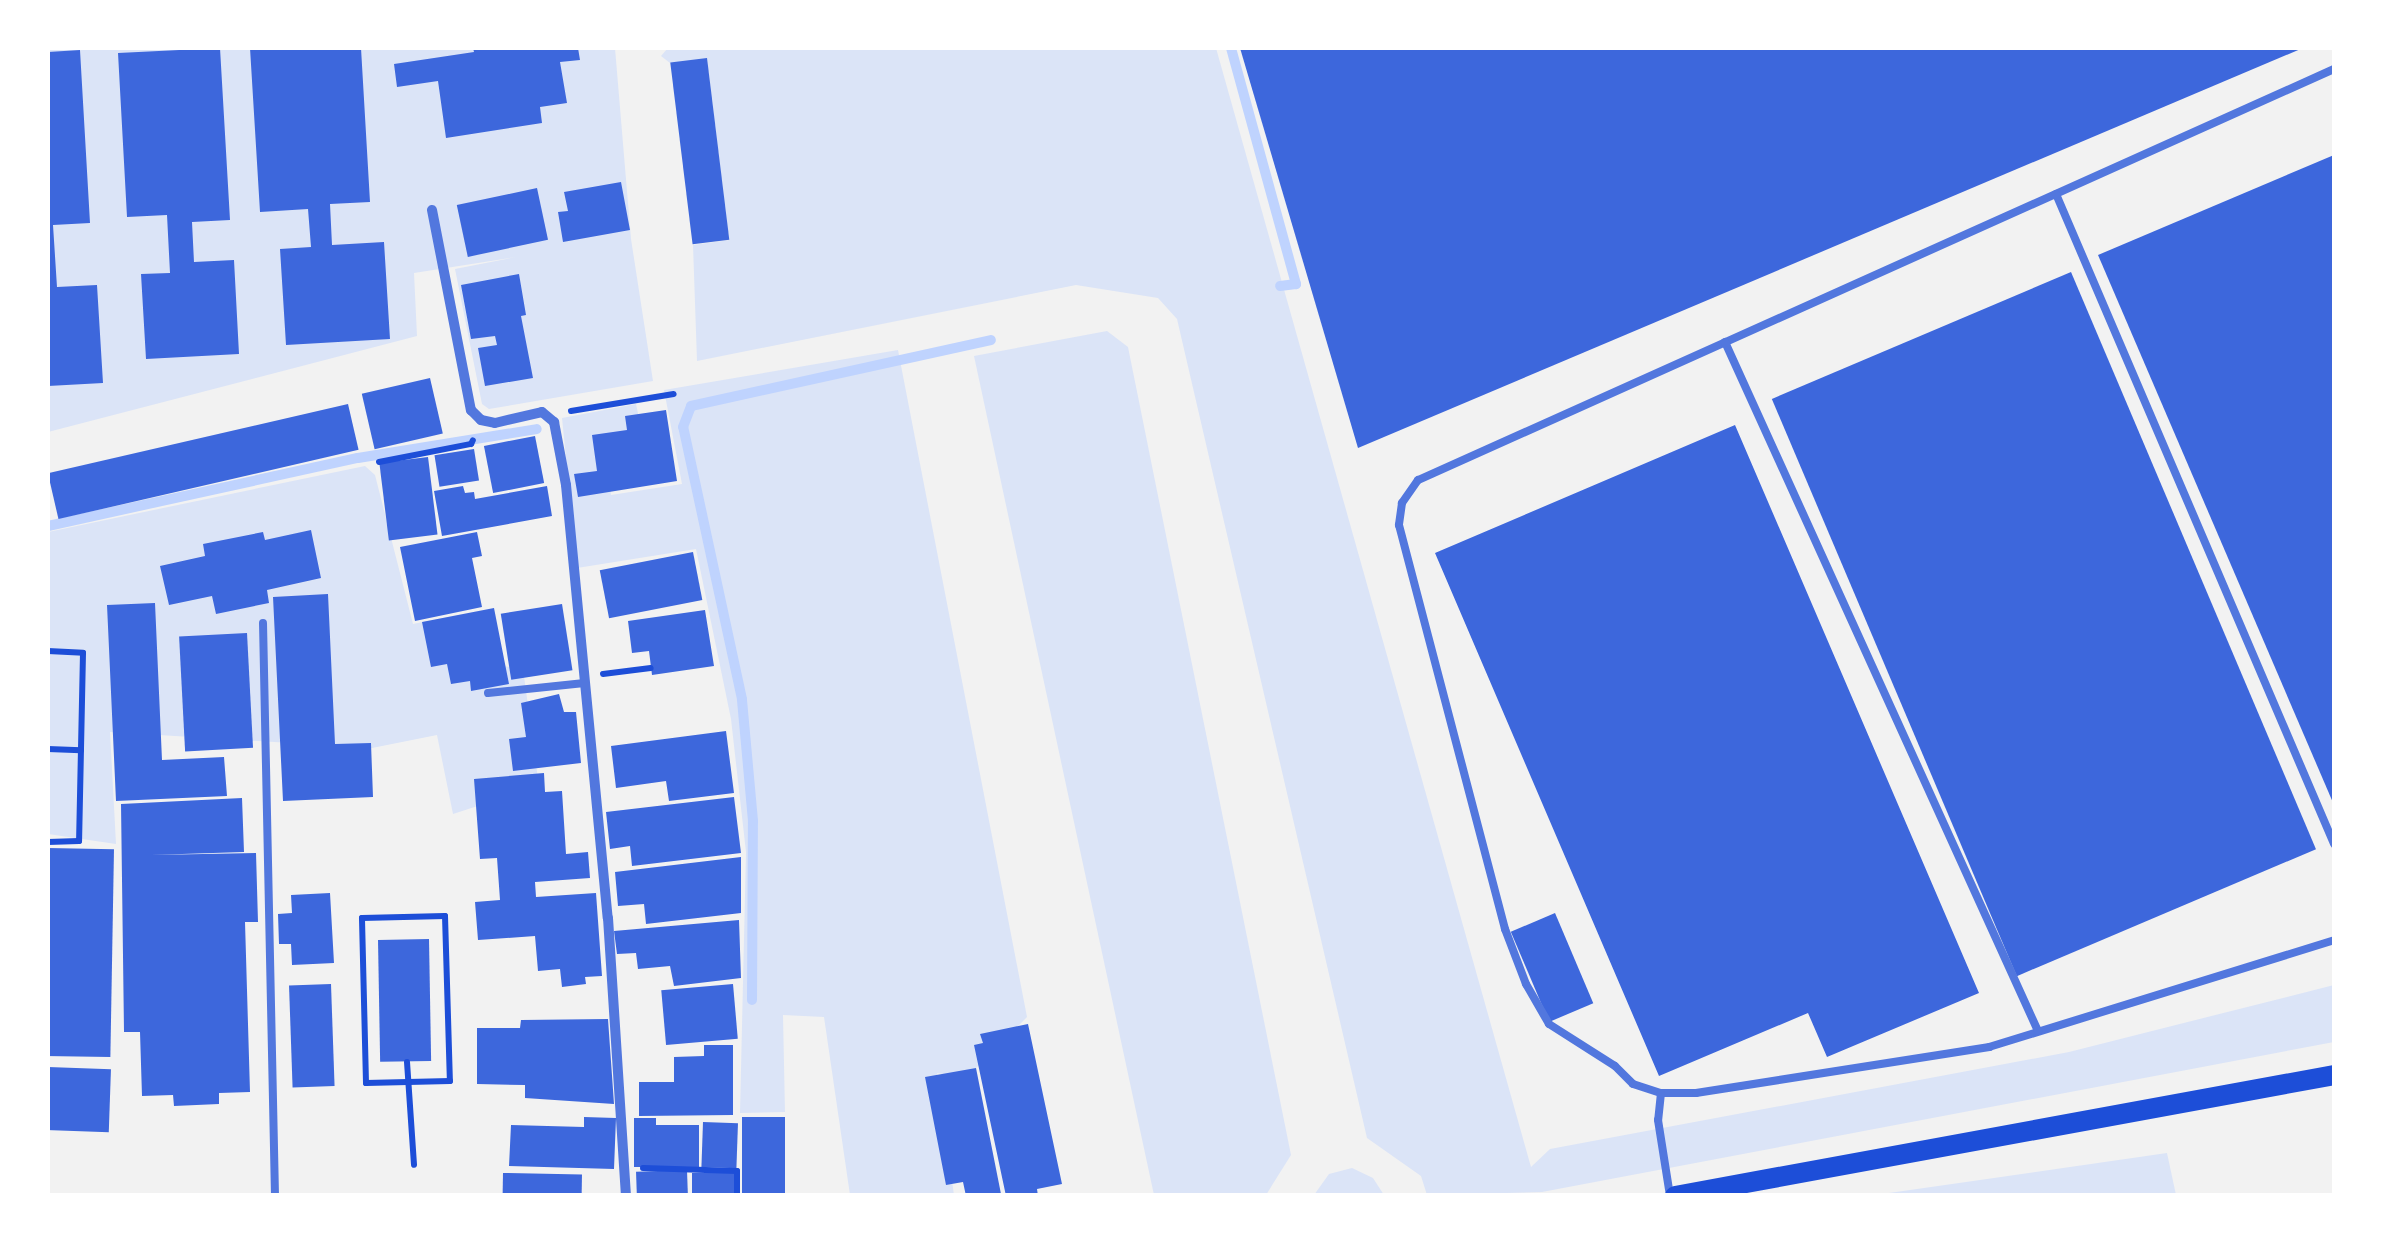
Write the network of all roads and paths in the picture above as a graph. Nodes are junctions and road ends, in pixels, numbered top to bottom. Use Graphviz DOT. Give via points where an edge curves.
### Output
graph roads {
  1 [pos="2334,69"];
  2 [pos="2056,194"];
  3 [pos="432,210"];
  4 [pos="1725,342"];
  5 [pos="674,394"];
  6 [pos="550,415"];
  7 [pos="471,444"];
  8 [pos="379,462"];
  9 [pos="263,623"];
  10 [pos="48,652"];
  11 [pos="652,668"];
  12 [pos="586,680"];
  13 [pos="488,693"];
  14 [pos="48,749"];
  15 [pos="81,750"];
  16 [pos="48,842"];
  17 [pos="2334,844"];
  18 [pos="2334,940"];
  19 [pos="2038,1031"];
  20 [pos="406,1062"];
  21 [pos="2334,1075"];
  22 [pos="406,1082"];
  23 [pos="1660,1093"];
  24 [pos="414,1165"];
  25 [pos="624,1168"];
  26 [pos="275,1196"];
  27 [pos="626,1196"];
  28 [pos="737,1196"];
  29 [pos="1672,1196"];
  1 -- 2 [label="lane"];
  2 -- 4 [label="lane"];
  2 -- 17 [label="lane"];
  3 -- 6 [label="street" via="471,410 495,423"];
  4 -- 19 [label="lane"];
  4 -- 23 [label="lane" via="1418,480 1402,503 1398,525 1505,929 1526,984 1549,1024 1633,1084"];
  5 -- 6 [label="path"];
  6 -- 12 [label="street" via="566,485"];
  7 -- 8 [label="path"];
  9 -- 26 [label="lane"];
  10 -- 15 [label="path" via="83,653"];
  11 -- 12 [label="path"];
  12 -- 13 [label="lane"];
  12 -- 25 [label="street"];
  14 -- 15 [label="path"];
  15 -- 16 [label="path" via="79,841"];
  18 -- 19 [label="lane"];
  19 -- 23 [label="lane" via="1989,1046 1696,1093"];
  20 -- 22 [label="path"];
  21 -- 29 [label="main road"];
  22 -- 22 [label="path" via="450,1081 445,916 362,918 366,1083"];
  22 -- 24 [label="path"];
  23 -- 29 [label="lane" via="1658,1120"];
  25 -- 27 [label="street"];
  25 -- 28 [label="path" via="737,1171"];
}
